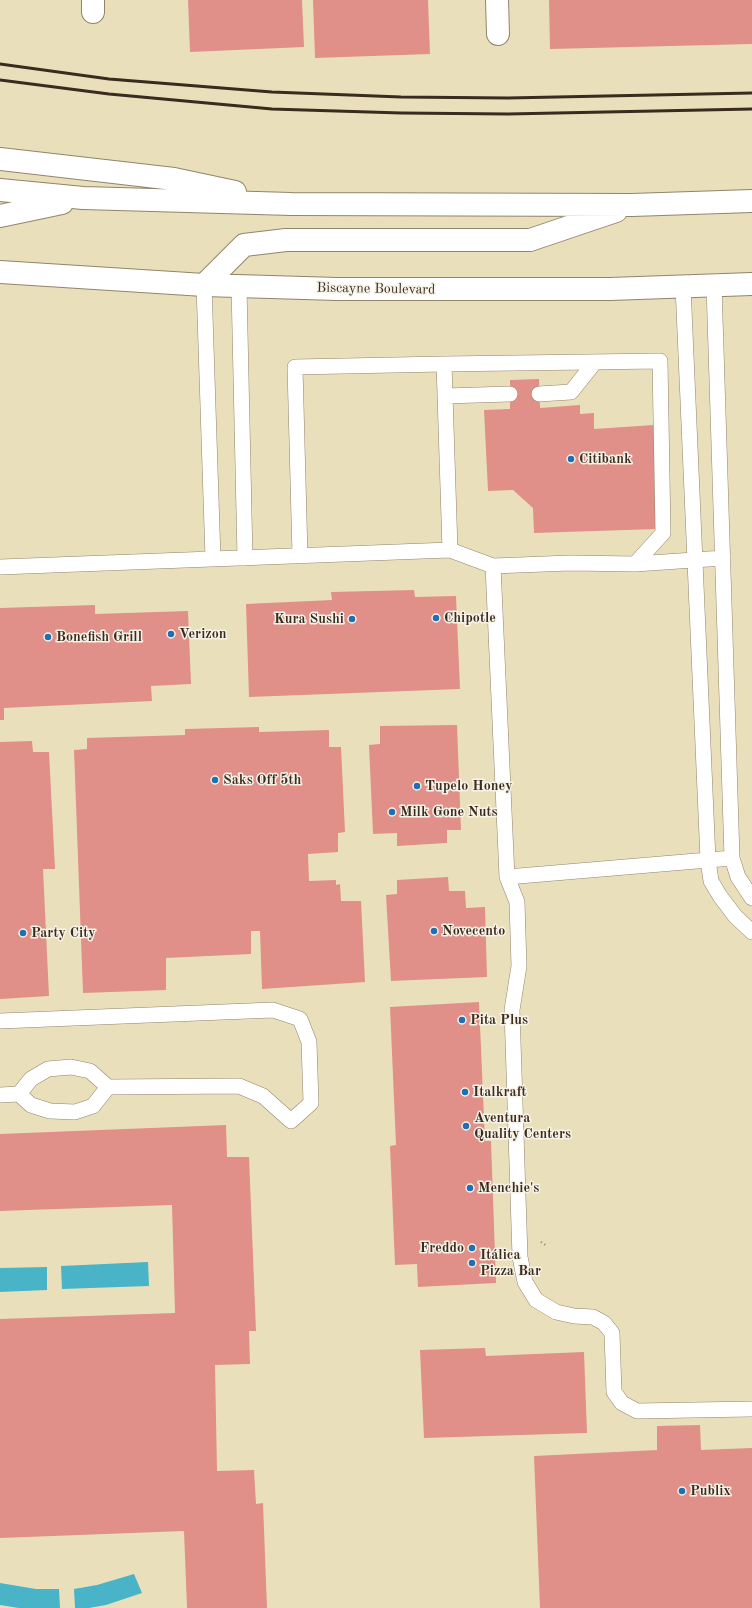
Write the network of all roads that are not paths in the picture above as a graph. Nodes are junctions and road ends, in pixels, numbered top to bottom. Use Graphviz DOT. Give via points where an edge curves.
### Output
graph roads {
  1 [pos="497,0"];
  2 [pos="498,34"];
  3 [pos="0,159"];
  4 [pos="0,190"];
  5 [pos="83,198"];
  6 [pos="752,201"];
  7 [pos="291,204"];
  8 [pos="632,205"];
  9 [pos="0,216"];
  10 [pos="0,272"];
  11 [pos="752,284"];
  12 [pos="204,285"];
  13 [pos="714,285"];
  14 [pos="239,286"];
  15 [pos="683,286"];
  16 [pos="595,362"];
  17 [pos="444,364"];
  18 [pos="510,394"];
  19 [pos="539,394"];
  20 [pos="445,396"];
  21 [pos="450,550"];
  22 [pos="300,556"];
  23 [pos="245,558"];
  24 [pos="723,558"];
  25 [pos="213,559"];
  26 [pos="694,560"];
  27 [pos="635,564"];
  28 [pos="493,566"];
  29 [pos="0,567"];
  30 [pos="732,858"];
  31 [pos="708,860"];
  32 [pos="507,877"];
  33 [pos="752,898"];
  34 [pos="752,932"];
  35 [pos="0,1021"];
  36 [pos="108,1086"];
  37 [pos="19,1094"];
  38 [pos="0,1095"];
  39 [pos="752,1409"];
  1 -- 2 [label="main road"];
  3 -- 7 [label="main road" via="174,179"];
  4 -- 5 [label="main road"];
  5 -- 7 [label="main road"];
  5 -- 9 [label="main road"];
  6 -- 8 [label="main road"];
  7 -- 8 [label="main road"];
  8 -- 12 [label="main road" via="530,240 286,240 244,244"];
  10 -- 12 [label="main road, Biscayne Boulevard"];
  11 -- 13 [label="main road, Biscayne Boulevard"];
  12 -- 14 [label="main road, Biscayne Boulevard"];
  12 -- 25 [label="lane"];
  13 -- 15 [label="main road, Biscayne Boulevard"];
  13 -- 24 [label="lane"];
  14 -- 15 [label="main road, Biscayne Boulevard" via="474,290"];
  14 -- 23 [label="lane"];
  15 -- 26 [label="lane"];
  16 -- 17 [label="lane"];
  16 -- 19 [label="lane" via="571,392"];
  16 -- 27 [label="lane" via="660,361 663,533"];
  17 -- 20 [label="lane"];
  17 -- 22 [label="lane" via="295,367"];
  18 -- 20 [label="lane"];
  20 -- 21 [label="lane"];
  21 -- 22 [label="lane"];
  21 -- 28 [label="lane"];
  22 -- 23 [label="lane"];
  23 -- 25 [label="lane"];
  24 -- 26 [label="lane"];
  24 -- 30 [label="lane"];
  25 -- 29 [label="lane"];
  26 -- 27 [label="lane"];
  26 -- 31 [label="lane"];
  27 -- 28 [label="lane"];
  28 -- 32 [label="lane"];
  30 -- 31 [label="lane"];
  30 -- 33 [label="lane" via="738,877"];
  31 -- 32 [label="lane"];
  31 -- 34 [label="lane" via="712,881 720,896 735,916"];
  32 -- 39 [label="lane" via="517,902 519,966 512,1010 520,1257 524,1282 536,1300 556,1312 593,1317 604,1323 612,1334 614,1392 622,1403 637,1412"];
  35 -- 36 [label="lane" via="273,1010 300,1018 309,1042 311,1103 291,1121 263,1096 239,1086"];
  36 -- 37 [label="lane" via="90,1071 71,1067 48,1069 31,1079"];
  36 -- 37 [label="lane" via="93,1106 75,1112 50,1112 31,1105"];
  37 -- 38 [label="lane"];
}
